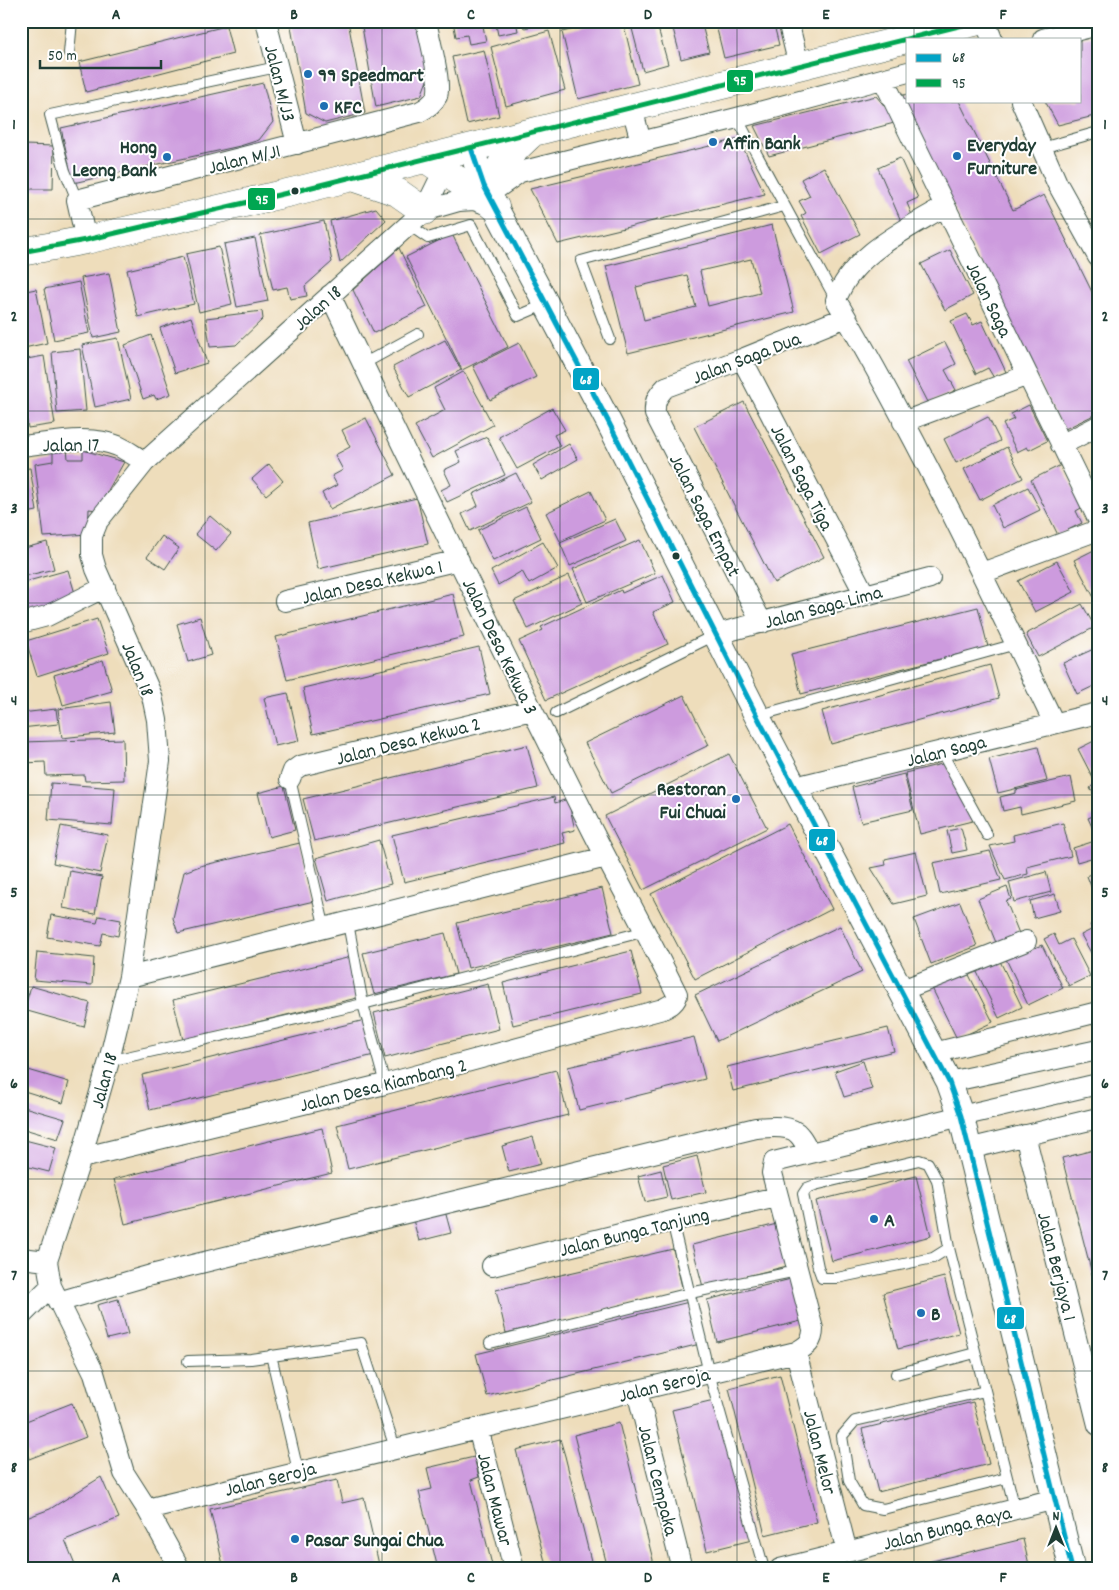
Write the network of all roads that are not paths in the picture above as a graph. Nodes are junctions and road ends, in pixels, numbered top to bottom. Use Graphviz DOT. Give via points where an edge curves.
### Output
graph roads {
  1 [pos="72,21"];
  2 [pos="266,21"];
  3 [pos="426,21"];
  4 [pos="788,21"];
  5 [pos="979,21"];
  6 [pos="985,21"];
  7 [pos="1098,25"];
  8 [pos="911,38"];
  9 [pos="992,38"];
  10 [pos="1047,38"];
  11 [pos="906,39"];
  12 [pos="68,52"];
  13 [pos="799,66"];
  14 [pos="277,67"];
  15 [pos="906,73"];
  16 [pos="883,79"];
  17 [pos="1021,102"];
  18 [pos="632,108"];
  19 [pos="737,118"];
  20 [pos="533,132"];
  21 [pos="1098,132"];
  22 [pos="641,142"];
  23 [pos="297,144"];
  24 [pos="1042,148"];
  25 [pos="448,158"];
  26 [pos="353,177"];
  27 [pos="77,200"];
  28 [pos="492,201"];
  29 [pos="784,206"];
  30 [pos="945,206"];
  31 [pos="416,218"];
  32 [pos="86,240"];
  33 [pos="21,252"];
  34 [pos="1098,257"];
  35 [pos="330,295"];
  36 [pos="547,304"];
  37 [pos="841,309"];
  38 [pos="418,334"];
  39 [pos="610,339"];
  40 [pos="742,359"];
  41 [pos="363,364"];
  42 [pos="1028,376"];
  43 [pos="655,406"];
  44 [pos="903,422"];
  45 [pos="1098,426"];
  46 [pos="1062,445"];
  47 [pos="21,446"];
  48 [pos="145,462"];
  49 [pos="1098,519"];
  50 [pos="1098,530"];
  51 [pos="459,560"];
  52 [pos="982,572"];
  53 [pos="930,578"];
  54 [pos="104,587"];
  55 [pos="865,595"];
  56 [pos="284,601"];
  57 [pos="762,623"];
  58 [pos="21,624"];
  59 [pos="716,634"];
  60 [pos="1016,644"];
  61 [pos="532,710"];
  62 [pos="556,713"];
  63 [pos="1098,713"];
  64 [pos="757,716"];
  65 [pos="1054,723"];
  66 [pos="941,751"];
  67 [pos="290,778"];
  68 [pos="795,787"];
  69 [pos="987,835"];
  70 [pos="606,857"];
  71 [pos="348,923"];
  72 [pos="324,929"];
  73 [pos="646,931"];
  74 [pos="1026,941"];
  75 [pos="129,978"];
  76 [pos="900,991"];
  77 [pos="676,994"];
  78 [pos="364,1004"];
  79 [pos="1098,1012"];
  80 [pos="1098,1050"];
  81 [pos="934,1053"];
  82 [pos="109,1061"];
  83 [pos="949,1082"];
  84 [pos="385,1084"];
  85 [pos="1098,1084"];
  86 [pos="961,1116"];
  87 [pos="1098,1118"];
  88 [pos="1025,1135"];
  89 [pos="968,1149"];
  90 [pos="810,1152"];
  91 [pos="81,1158"];
  92 [pos="777,1197"];
  93 [pos="672,1221"];
  94 [pos="949,1248"];
  95 [pos="21,1258"];
  96 [pos="48,1261"];
  97 [pos="492,1266"];
  98 [pos="797,1271"];
  99 [pos="690,1293"];
  100 [pos="54,1294"];
  101 [pos="21,1316"];
  102 [pos="490,1343"];
  103 [pos="796,1352"];
  104 [pos="976,1353"];
  105 [pos="271,1355"];
  106 [pos="188,1361"];
  107 [pos="710,1373"];
  108 [pos="896,1374"];
  109 [pos="637,1390"];
  110 [pos="985,1390"];
  111 [pos="1098,1425"];
  112 [pos="478,1428"];
  113 [pos="395,1448"];
  114 [pos="298,1471"];
  115 [pos="1007,1478"];
  116 [pos="1055,1499"];
  117 [pos="147,1508"];
  118 [pos="1015,1509"];
  119 [pos="846,1552"];
  120 [pos="180,1569"];
  121 [pos="514,1569"];
  122 [pos="682,1569"];
  123 [pos="764,1569"];
  124 [pos="780,1569"];
  125 [pos="1072,1569"];
  1 -- 12 [label="lane"];
  2 -- 14 [label="street, Jalan M/J3"];
  3 -- 23 [label="street, Jalan M/J1" via="439,87 433,102 419,112"];
  4 -- 13 [label="street"];
  5 -- 8 [label="main road"];
  6 -- 9 [label="street"];
  7 -- 10 [label="street"];
  11 -- 13 [label="main road"];
  13 -- 18 [label="main road"];
  14 -- 23 [label="street, Jalan M/J3"];
  14 -- 27 [label="lane" via="50,115 65,171"];
  15 -- 16 [label="street"];
  16 -- 19 [label="street"];
  16 -- 30 [label="street, Jalan Saga"];
  17 -- 24 [label="street"];
  18 -- 20 [label="main road"];
  18 -- 22 [label="street"];
  19 -- 22 [label="street"];
  19 -- 29 [label="lane"];
  20 -- 25 [label="main road"];
  20 -- 28 [label="main road" via="501,164 491,183"];
  21 -- 24 [label="lane"];
  22 -- 28 [label="street" via="520,172"];
  23 -- 27 [label="street, Jalan M/J1"];
  24 -- 34 [label="street" via="1057,184"];
  25 -- 26 [label="main road"];
  25 -- 28 [label="main road" via="483,197"];
  25 -- 31 [label="street"];
  26 -- 31 [label="main road" via="397,192"];
  26 -- 32 [label="main road"];
  27 -- 32 [label="street"];
  28 -- 31 [label="street" via="459,201"];
  28 -- 36 [label="street"];
  29 -- 37 [label="lane"];
  29 -- 39 [label="lane" via="581,261"];
  30 -- 37 [label="street" via="866,258 850,274"];
  30 -- 42 [label="street, Jalan Saga"];
  31 -- 35 [label="street, Jalan 18"];
  31 -- 36 [label="lane" via="428,238 471,225 518,316"];
  32 -- 33 [label="main road"];
  35 -- 41 [label="street, Jalan Desa Kekwa 3"];
  35 -- 48 [label="street, Jalan 18"];
  36 -- 59 [label="street"];
  37 -- 40 [label="street, Jalan Saga Dua"];
  37 -- 44 [label="street"];
  38 -- 41 [label="lane"];
  40 -- 43 [label="street, Jalan Saga Dua" via="666,387 658,395"];
  40 -- 55 [label="street, Jalan Saga Tiga"];
  41 -- 51 [label="street, Jalan Desa Kekwa 3"];
  42 -- 44 [label="street"];
  42 -- 46 [label="street, Jalan Saga"];
  43 -- 57 [label="street, Jalan Saga Empat" via="655,414"];
  44 -- 52 [label="street"];
  45 -- 46 [label="street"];
  46 -- 49 [label="street, Jalan Saga"];
  47 -- 48 [label="street, Jalan 17" via="87,440 103,442 119,446"];
  48 -- 54 [label="street, Jalan 18" via="98,521 92,536 92,554"];
  50 -- 52 [label="street"];
  51 -- 56 [label="street, Jalan Desa Kekwa 1"];
  51 -- 61 [label="street, Jalan Desa Kekwa 3"];
  52 -- 60 [label="street"];
  53 -- 55 [label="street, Jalan Saga Lima"];
  54 -- 58 [label="street" via="48,616"];
  54 -- 75 [label="street, Jalan 18" via="152,696 158,720 160,760"];
  55 -- 57 [label="street, Jalan Saga Lima"];
  57 -- 59 [label="street, Jalan Saga Lima"];
  59 -- 62 [label="lane"];
  59 -- 64 [label="street"];
  60 -- 64 [label="lane"];
  60 -- 65 [label="street"];
  61 -- 67 [label="street, Jalan Desa Kekwa 2" via="300,766"];
  61 -- 70 [label="street, Jalan Desa Kekwa 3"];
  63 -- 65 [label="street, Jalan Saga"];
  64 -- 68 [label="street"];
  65 -- 66 [label="street, Jalan Saga"];
  66 -- 68 [label="street, Jalan Saga"];
  66 -- 69 [label="lane"];
  67 -- 72 [label="lane"];
  68 -- 76 [label="street"];
  70 -- 71 [label="street"];
  70 -- 73 [label="street, Jalan Desa Kekwa 3"];
  71 -- 72 [label="street"];
  71 -- 78 [label="lane"];
  72 -- 75 [label="street"];
  73 -- 77 [label="street, Jalan Desa Kekwa 3"];
  73 -- 78 [label="lane"];
  74 -- 76 [label="street"];
  75 -- 82 [label="street, Jalan 18"];
  76 -- 81 [label="street"];
  77 -- 84 [label="street, Jalan Desa Kiambang 2" via="675,1000 663,1009"];
  78 -- 82 [label="lane"];
  78 -- 84 [label="lane"];
  79 -- 81 [label="street"];
  80 -- 83 [label="street"];
  81 -- 83 [label="street"];
  82 -- 91 [label="street, Jalan 18"];
  83 -- 86 [label="street"];
  84 -- 91 [label="street, Jalan Desa Kiambang 2"];
  85 -- 86 [label="street, Jalan Seroja"];
  86 -- 89 [label="street"];
  86 -- 90 [label="street, Jalan Seroja"];
  87 -- 88 [label="street"];
  88 -- 89 [label="street"];
  88 -- 111 [label="street, Jalan Berjaya 1"];
  89 -- 116 [label="street"];
  90 -- 92 [label="street, Jalan Seroja" via="774,1162 772,1173"];
  90 -- 100 [label="street" via="795,1130 756,1128 151,1275"];
  91 -- 96 [label="street, Jalan 18"];
  92 -- 93 [label="street, Jalan Bunga Tanjung"];
  92 -- 98 [label="street, Jalan Seroja"];
  93 -- 97 [label="street, Jalan Bunga Tanjung"];
  93 -- 99 [label="lane"];
  94 -- 94 [label="lane" via="933,1258 837,1278 822,1278 803,1194 815,1184 919,1160 928,1163 937,1180"];
  94 -- 104 [label="lane"];
  95 -- 96 [label="street"];
  96 -- 100 [label="street"];
  98 -- 99 [label="lane"];
  98 -- 103 [label="street, Jalan Seroja" via="813,1338 810,1344"];
  99 -- 102 [label="lane"];
  99 -- 107 [label="lane"];
  100 -- 101 [label="street"];
  100 -- 117 [label="street" via="94,1373 124,1473"];
  103 -- 107 [label="street, Jalan Seroja"];
  103 -- 119 [label="street, Jalan Melor"];
  104 -- 108 [label="lane"];
  104 -- 110 [label="lane"];
  105 -- 106 [label="lane"];
  105 -- 113 [label="lane" via="360,1343"];
  105 -- 114 [label="lane"];
  107 -- 109 [label="street, Jalan Seroja"];
  107 -- 123 [label="lane"];
  109 -- 112 [label="street, Jalan Seroja"];
  109 -- 122 [label="street, Jalan Cempaka"];
  110 -- 115 [label="lane"];
  110 -- 115 [label="lane" via="855,1421 842,1436 849,1481 863,1504 883,1509"];
  112 -- 113 [label="street, Jalan Seroja"];
  112 -- 121 [label="street, Jalan Mawar"];
  113 -- 114 [label="street, Jalan Seroja"];
  114 -- 117 [label="street, Jalan Seroja"];
  115 -- 118 [label="lane"];
  116 -- 118 [label="street, Jalan Bunga Raya"];
  116 -- 125 [label="street"];
  117 -- 120 [label="street"];
  118 -- 119 [label="street, Jalan Bunga Raya"];
  119 -- 124 [label="street, Jalan Bunga Raya"];
}
